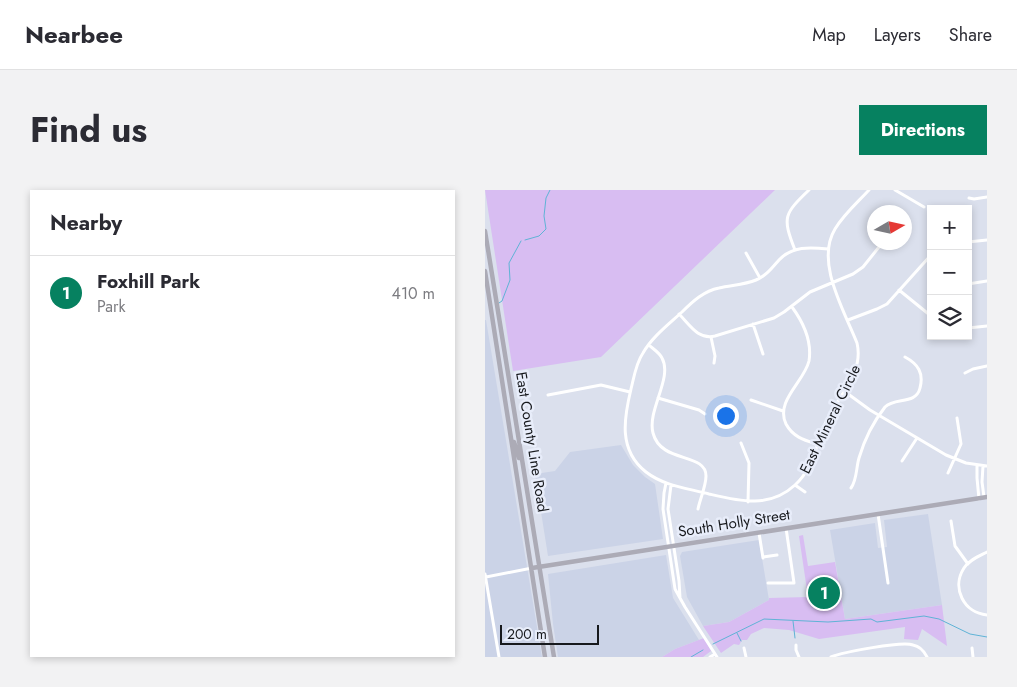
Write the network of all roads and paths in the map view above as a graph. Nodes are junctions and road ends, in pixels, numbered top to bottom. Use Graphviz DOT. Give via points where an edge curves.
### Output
graph roads {
  1 [pos="809,190"];
  2 [pos="869,190"];
  3 [pos="895,190"];
  4 [pos="987,197"];
  5 [pos="969,198"];
  6 [pos="924,207"];
  7 [pos="781,216"];
  8 [pos="787,217"];
  9 [pos="485,231"];
  10 [pos="987,240"];
  11 [pos="972,242"];
  12 [pos="828,249"];
  13 [pos="795,250"];
  14 [pos="876,250"];
  15 [pos="746,253"];
  16 [pos="927,257"];
  17 [pos="485,271"];
  18 [pos="760,278"];
  19 [pos="987,281"];
  20 [pos="833,282"];
  21 [pos="972,283"];
  22 [pos="713,284"];
  23 [pos="714,289"];
  24 [pos="899,290"];
  25 [pos="792,306"];
  26 [pos="927,313"];
  27 [pos="679,314"];
  28 [pos="848,320"];
  29 [pos="753,324"];
  30 [pos="987,326"];
  31 [pos="972,328"];
  32 [pos="711,337"];
  33 [pos="649,345"];
  34 [pos="763,354"];
  35 [pos="905,357"];
  36 [pos="714,363"];
  37 [pos="987,366"];
  38 [pos="965,373"];
  39 [pos="844,391"];
  40 [pos="630,392"];
  41 [pos="548,395"];
  42 [pos="658,398"];
  43 [pos="751,400"];
  44 [pos="783,411"];
  45 [pos="705,414"];
  46 [pos="880,416"];
  47 [pos="957,418"];
  48 [pos="510,431"];
  49 [pos="917,438"];
  50 [pos="741,444"];
  51 [pos="817,444"];
  52 [pos="955,459"];
  53 [pos="901,461"];
  54 [pos="977,465"];
  55 [pos="985,466"];
  56 [pos="948,473"];
  57 [pos="525,478"];
  58 [pos="666,483"];
  59 [pos="671,485"];
  60 [pos="795,485"];
  61 [pos="851,488"];
  62 [pos="702,492"];
  63 [pos="805,492"];
  64 [pos="983,498"];
  65 [pos="748,502"];
  66 [pos="698,509"];
  67 [pos="878,514"];
  68 [pos="951,521"];
  69 [pos="786,528"];
  70 [pos="759,532"];
  71 [pos="674,545"];
  72 [pos="668,546"];
  73 [pos="987,552"];
  74 [pos="777,555"];
  75 [pos="968,564"];
  76 [pos="540,566"];
  77 [pos="531,568"];
  78 [pos="485,576"];
  79 [pos="769,583"];
  80 [pos="888,583"];
  81 [pos="681,599"];
  82 [pos="987,615"];
  83 [pos="797,645"];
  84 [pos="744,648"];
  85 [pos="972,648"];
  86 [pos="716,655"];
  87 [pos="845,655"];
  88 [pos="499,657"];
  89 [pos="545,657"];
  90 [pos="554,657"];
  91 [pos="710,657"];
  92 [pos="746,657"];
  93 [pos="799,657"];
  94 [pos="831,657"];
  95 [pos="927,657"];
  96 [pos="973,657"];
  1 -- 8 [label="street" via="791,208"];
  2 -- 12 [label="street, East Mineral Circle" via="839,224"];
  3 -- 6 [label="street"];
  4 -- 5 [label="street"];
  7 -- 8 [label="street"];
  8 -- 13 [label="street" via="787,230"];
  9 -- 57 [label="main road, East County Line Road"];
  10 -- 11 [label="street"];
  12 -- 13 [label="street"];
  12 -- 20 [label="street, East Mineral Circle" via="828,267"];
  13 -- 18 [label="street"];
  14 -- 20 [label="street" via="858,271"];
  15 -- 18 [label="street"];
  16 -- 24 [label="street"];
  17 -- 48 [label="main road, East County Line Road"];
  18 -- 23 [label="street"];
  19 -- 21 [label="street"];
  20 -- 25 [label="street" via="810,292"];
  20 -- 28 [label="street, East Mineral Circle"];
  22 -- 23 [label="street"];
  23 -- 27 [label="street, East Mineral Circle"];
  24 -- 26 [label="street"];
  24 -- 28 [label="street" via="880,308"];
  25 -- 29 [label="street" via="777,316"];
  25 -- 44 [label="street" via="808,341 809,355 806,368"];
  27 -- 32 [label="street" via="700,335"];
  27 -- 33 [label="street, East Mineral Circle"];
  28 -- 39 [label="street, East Mineral Circle" via="859,357 854,375"];
  29 -- 32 [label="street"];
  29 -- 34 [label="street"];
  30 -- 31 [label="street"];
  32 -- 36 [label="street"];
  33 -- 40 [label="street, East Mineral Circle" via="639,361"];
  33 -- 42 [label="street" via="661,356 665,367"];
  35 -- 46 [label="street" via="919,367 920,390 913,398 890,404"];
  37 -- 38 [label="street"];
  39 -- 46 [label="street"];
  39 -- 51 [label="street, East Mineral Circle"];
  40 -- 41 [label="street" via="601,385"];
  40 -- 58 [label="street, East Mineral Circle" via="624,424 627,446 642,469"];
  42 -- 45 [label="street"];
  42 -- 62 [label="street" via="652,422 655,438 667,452 703,466 706,476"];
  43 -- 44 [label="street"];
  44 -- 51 [label="street" via="793,433 800,439"];
  46 -- 49 [label="street"];
  46 -- 61 [label="street" via="862,448"];
  47 -- 52 [label="street" via="961,442"];
  48 -- 57 [label="main road"];
  48 -- 77 [label="main road, East County Line Road"];
  49 -- 52 [label="street"];
  49 -- 53 [label="street"];
  50 -- 65 [label="street" via="749,463"];
  51 -- 60 [label="street, East Mineral Circle" via="810,465"];
  52 -- 54 [label="street"];
  52 -- 56 [label="street"];
  54 -- 55 [label="street"];
  54 -- 64 [label="street"];
  55 -- 64 [label="street"];
  57 -- 76 [label="main road, East County Line Road"];
  58 -- 59 [label="street, East Mineral Circle"];
  58 -- 72 [label="street" via="662,505"];
  59 -- 62 [label="street, East Mineral Circle"];
  59 -- 71 [label="street" via="668,505"];
  60 -- 63 [label="street, East Mineral Circle"];
  60 -- 65 [label="street, East Mineral Circle" via="770,498"];
  62 -- 65 [label="street, East Mineral Circle"];
  62 -- 66 [label="street"];
  64 -- 67 [label="main road, South Holly Street"];
  67 -- 69 [label="main road, South Holly Street"];
  67 -- 80 [label="street"];
  68 -- 75 [label="street" via="955,546"];
  69 -- 70 [label="main road, South Holly Street"];
  69 -- 79 [label="street" via="794,583"];
  70 -- 71 [label="main road, South Holly Street"];
  70 -- 74 [label="street" via="763,558"];
  71 -- 72 [label="main road, South Holly Street"];
  71 -- 81 [label="street"];
  72 -- 76 [label="main road, South Holly Street"];
  72 -- 81 [label="street" via="675,589"];
  73 -- 75 [label="street"];
  75 -- 82 [label="street" via="959,581 962,599 972,611"];
  76 -- 77 [label="main road, South Holly Street"];
  76 -- 90 [label="main road, East County Line Road"];
  77 -- 78 [label="street, South Holly Street"];
  77 -- 89 [label="main road, East County Line Road"];
  78 -- 88 [label="street"];
  81 -- 86 [label="street"];
  83 -- 93 [label="street"];
  84 -- 92 [label="street"];
  85 -- 96 [label="street"];
  86 -- 91 [label="street"];
  87 -- 94 [label="street"];
  87 -- 95 [label="street" via="909,644 921,649"];
}
